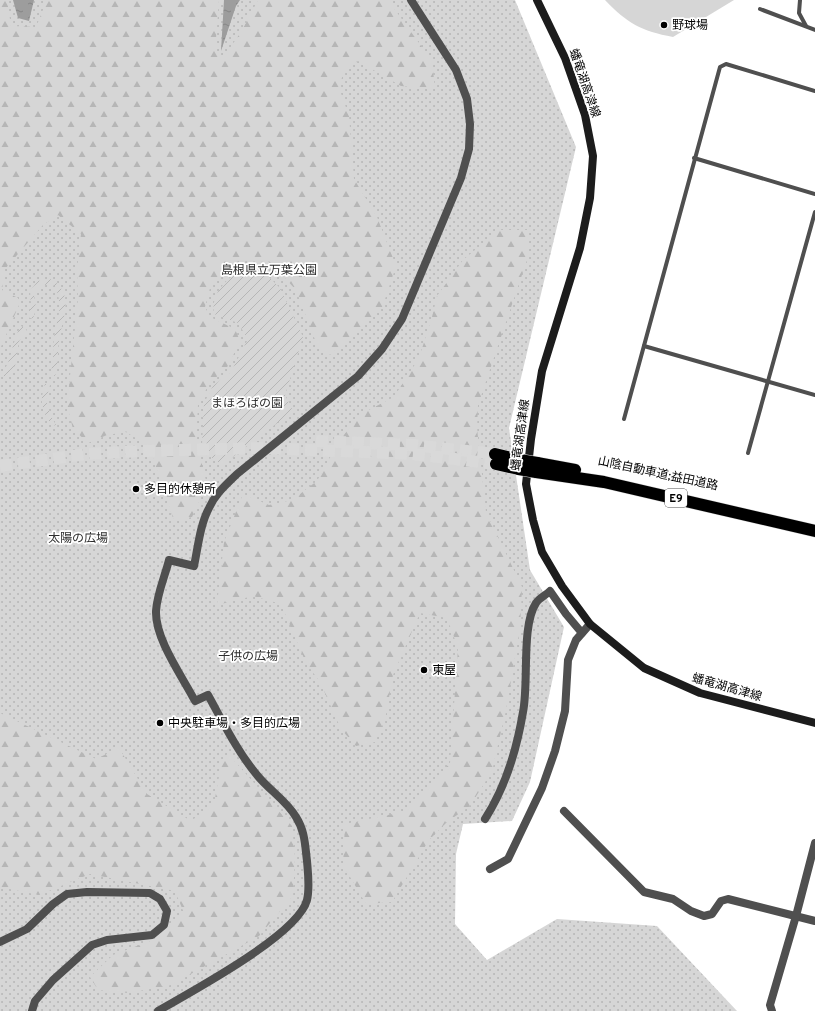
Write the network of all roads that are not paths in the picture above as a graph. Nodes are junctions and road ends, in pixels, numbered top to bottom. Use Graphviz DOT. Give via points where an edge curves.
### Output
graph roads {
  1 [pos="411,0"];
  2 [pos="537,0"];
  3 [pos="800,0"];
  4 [pos="760,9"];
  5 [pos="806,27"];
  6 [pos="815,30"];
  7 [pos="815,91"];
  8 [pos="694,158"];
  9 [pos="815,194"];
  10 [pos="815,212"];
  11 [pos="644,346"];
  12 [pos="767,382"];
  13 [pos="815,394"];
  14 [pos="624,419"];
  15 [pos="748,453"];
  16 [pos="495,459"];
  17 [pos="537,468"];
  18 [pos="815,523"];
  19 [pos="815,531"];
  20 [pos="590,624"];
  21 [pos="582,633"];
  22 [pos="815,722"];
  23 [pos="564,811"];
  24 [pos="485,819"];
  25 [pos="815,843"];
  26 [pos="490,869"];
  27 [pos="796,916"];
  28 [pos="815,921"];
  29 [pos="0,942"];
  30 [pos="32,1011"];
  31 [pos="158,1011"];
  32 [pos="772,1011"];
  1 -- 31 [label="street" via="456,70 466,99 470,124 469,149 461,178 402,319 382,349 358,376 237,474 219,492 209,507 203,524 194,566 170,560 156,610 161,638 195,700 208,695 245,760 296,816 304,833 309,881 307,901 283,933"];
  2 -- 20 [label="main road, 蟠竜湖高津線" via="565,58 583,108 593,156 590,198 580,248 542,371 526,484 542,552 562,586"];
  3 -- 5 [label="lane" via="799,13"];
  4 -- 5 [label="lane"];
  5 -- 6 [label="lane"];
  7 -- 8 [label="lane" via="726,64 720,67"];
  8 -- 9 [label="lane"];
  8 -- 11 [label="lane"];
  10 -- 12 [label="lane"];
  11 -- 12 [label="lane"];
  11 -- 14 [label="lane"];
  12 -- 13 [label="lane"];
  12 -- 15 [label="lane"];
  16 -- 17 [label="highway, 山陰自動車道;益田道路 / E9, bridge"];
  17 -- 18 [label="highway, 山陰自動車道;益田道路 / E9" via="605,475"];
  17 -- 19 [label="highway, 山陰自動車道;益田道路 / E9"];
  20 -- 21 [label="street"];
  20 -- 22 [label="main road, 蟠竜湖高津線" via="644,668 677,684 700,694"];
  21 -- 24 [label="street" via="550,591 537,602 528,629 523,713 504,782 493,808"];
  21 -- 26 [label="street" via="576,640 568,660 565,711 542,788 508,859"];
  23 -- 27 [label="street" via="644,892 673,899 690,911 704,916 712,914 721,901 728,899"];
  25 -- 27 [label="street"];
  27 -- 28 [label="street"];
  27 -- 32 [label="street" via="770,1005"];
  29 -- 30 [label="street" via="27,929 67,894 150,893 160,899 167,911 164,925 152,935 107,940 92,945 53,980 35,1001"];
}
